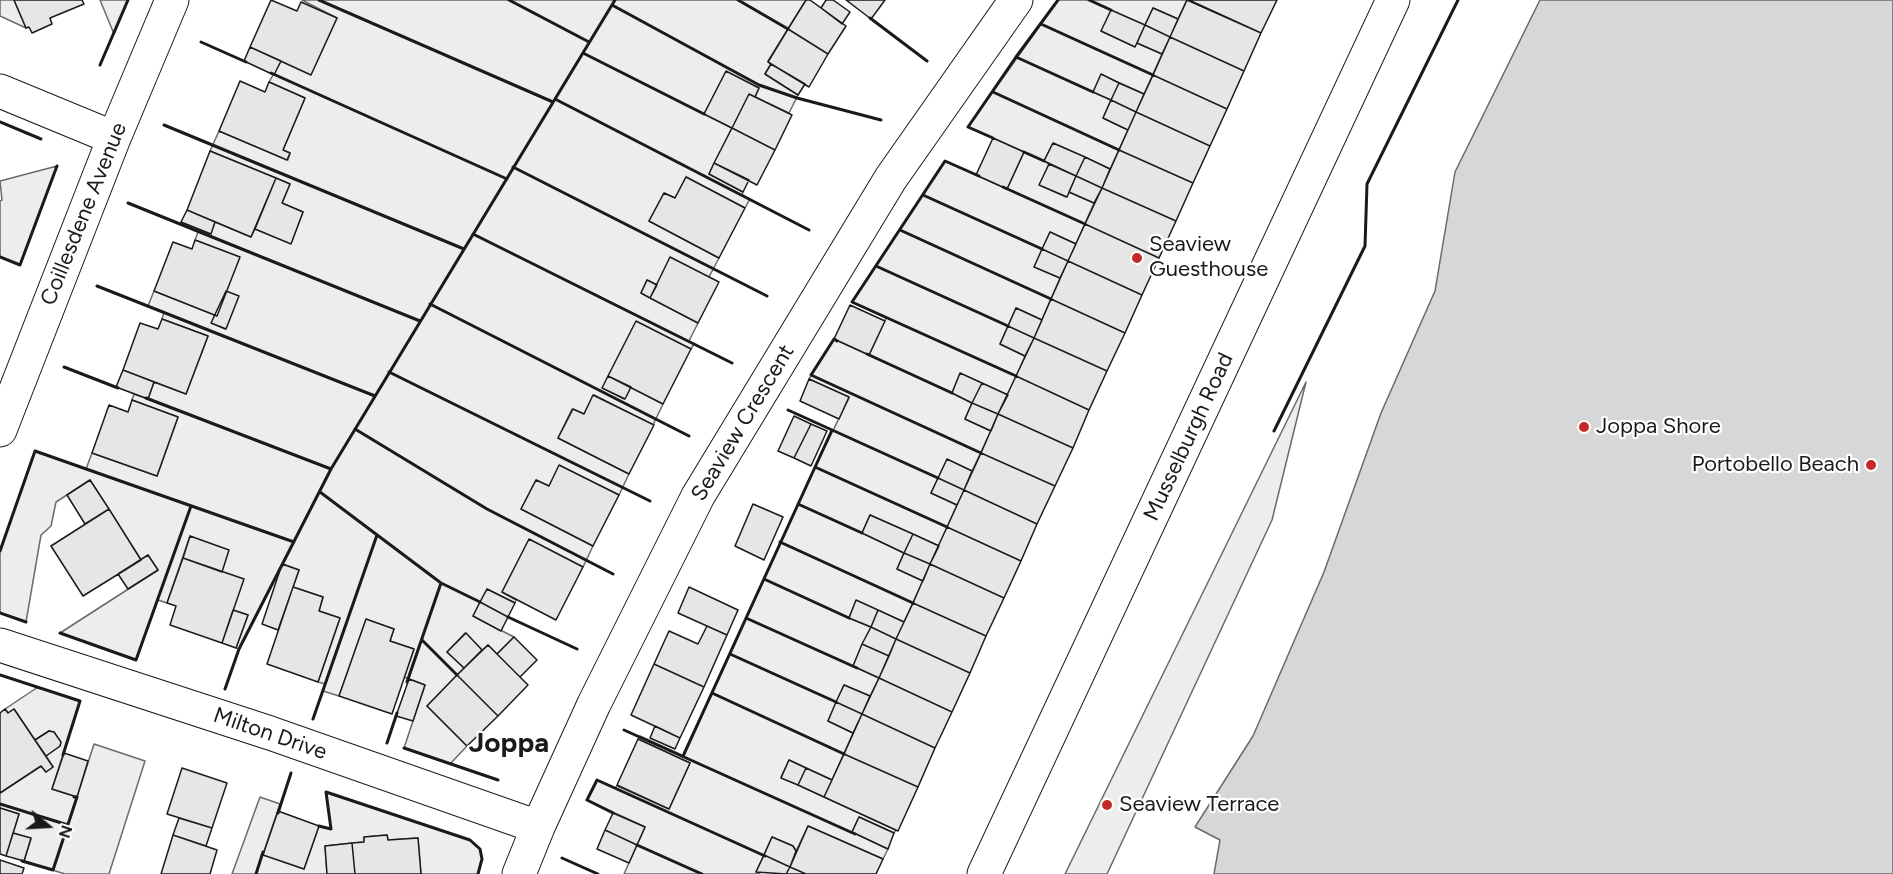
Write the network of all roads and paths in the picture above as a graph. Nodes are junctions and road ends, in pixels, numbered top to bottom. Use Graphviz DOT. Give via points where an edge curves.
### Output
graph roads {
  1 [pos="172,0"];
  2 [pos="1016,0"];
  3 [pos="1394,0"];
  4 [pos="0,91"];
  5 [pos="114,138"];
  6 [pos="0,430"];
  7 [pos="0,645"];
  8 [pos="538,827"];
  9 [pos="519,874"];
  10 [pos="984,874"];
  1 -- 5 [label="street, Coillesdene Avenue"];
  2 -- 8 [label="street, Seaview Crescent" via="891,178 698,496 594,704"];
  3 -- 10 [label="street, Musselburgh Road"];
  4 -- 5 [label="street"];
  5 -- 6 [label="street, Coillesdene Avenue"];
  7 -- 8 [label="street, Milton Drive" via="270,733"];
  8 -- 9 [label="street, Seaview Crescent"];
}
